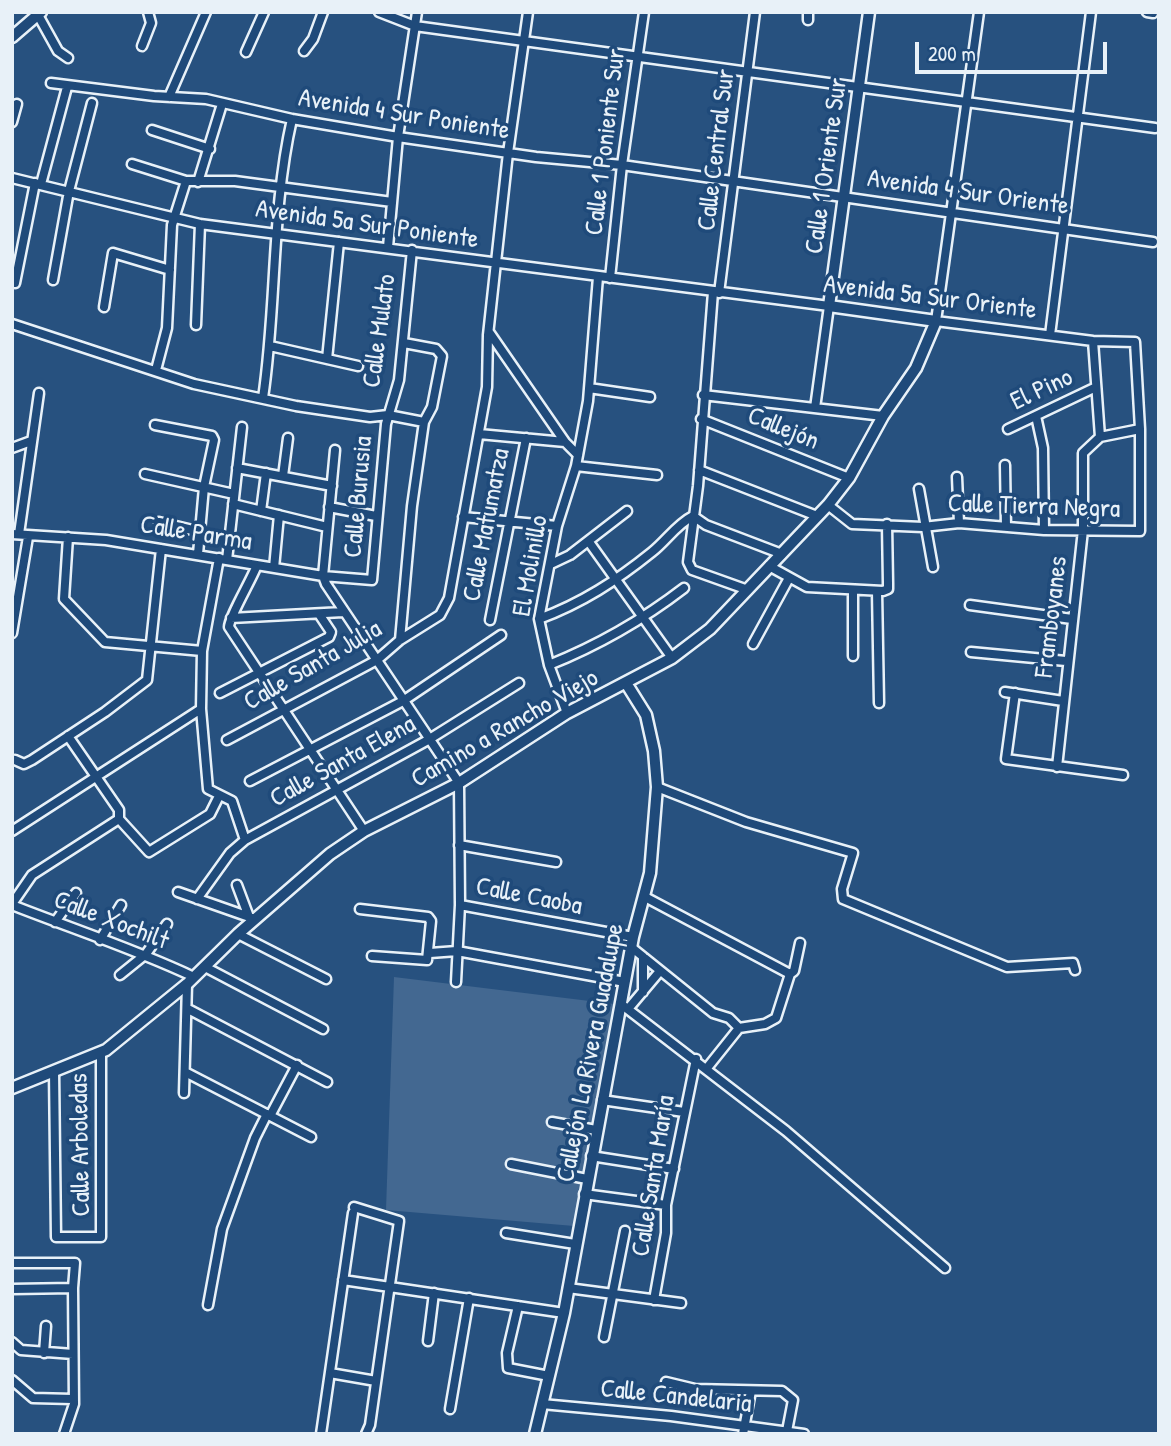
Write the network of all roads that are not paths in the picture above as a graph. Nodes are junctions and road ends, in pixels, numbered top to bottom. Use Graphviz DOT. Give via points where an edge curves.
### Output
graph roads {
  1 [pos="148,12"];
  2 [pos="206,12"];
  3 [pos="264,12"];
  4 [pos="323,12"];
  5 [pos="379,12"];
  6 [pos="417,12"];
  7 [pos="528,12"];
  8 [pos="644,12"];
  9 [pos="755,12"];
  10 [pos="869,12"];
  11 [pos="979,12"];
  12 [pos="1091,12"];
  13 [pos="1147,12"];
  14 [pos="1153,13"];
  15 [pos="40,14"];
  16 [pos="415,26"];
  17 [pos="12,37"];
  18 [pos="523,41"];
  19 [pos="142,46"];
  20 [pos="304,51"];
  21 [pos="246,52"];
  22 [pos="638,57"];
  23 [pos="68,58"];
  24 [pos="747,72"];
  25 [pos="51,83"];
  26 [pos="67,87"];
  27 [pos="859,88"];
  28 [pos="169,97"];
  29 [pos="966,102"];
  30 [pos="92,103"];
  31 [pos="17,104"];
  32 [pos="222,104"];
  33 [pos="1077,118"];
  34 [pos="292,119"];
  35 [pos="12,122"];
  36 [pos="1155,128"];
  37 [pos="152,130"];
  38 [pos="398,137"];
  39 [pos="209,149"];
  40 [pos="508,153"];
  41 [pos="132,164"];
  42 [pos="622,165"];
  43 [pos="12,178"];
  44 [pos="186,181"];
  45 [pos="735,181"];
  46 [pos="198,182"];
  47 [pos="38,184"];
  48 [pos="279,187"];
  49 [pos="69,191"];
  50 [pos="844,196"];
  51 [pos="392,202"];
  52 [pos="951,212"];
  53 [pos="174,220"];
  54 [pos="200,224"];
  55 [pos="1063,229"];
  56 [pos="276,233"];
  57 [pos="1153,242"];
  58 [pos="340,243"];
  59 [pos="388,247"];
  60 [pos="412,250"];
  61 [pos="497,265"];
  62 [pos="170,270"];
  63 [pos="598,277"];
  64 [pos="610,278"];
  65 [pos="53,280"];
  66 [pos="15,283"];
  67 [pos="716,292"];
  68 [pos="829,306"];
  69 [pos="104,307"];
  70 [pos="936,321"];
  71 [pos="12,324"];
  72 [pos="196,325"];
  73 [pos="489,332"];
  74 [pos="1050,335"];
  75 [pos="1093,341"];
  76 [pos="1135,342"];
  77 [pos="404,343"];
  78 [pos="270,346"];
  79 [pos="327,359"];
  80 [pos="358,366"];
  81 [pos="156,370"];
  82 [pos="589,388"];
  83 [pos="1094,388"];
  84 [pos="39,393"];
  85 [pos="703,395"];
  86 [pos="650,397"];
  87 [pos="263,398"];
  88 [pos="816,408"];
  89 [pos="388,416"];
  90 [pos="883,416"];
  91 [pos="1036,416"];
  92 [pos="701,419"];
  93 [pos="424,422"];
  94 [pos="155,425"];
  95 [pos="243,427"];
  96 [pos="1008,429"];
  97 [pos="1140,429"];
  98 [pos="479,434"];
  99 [pos="1100,437"];
  100 [pos="288,438"];
  101 [pos="526,438"];
  102 [pos="32,441"];
  103 [pos="565,442"];
  104 [pos="12,448"];
  105 [pos="335,450"];
  106 [pos="578,454"];
  107 [pos="1005,465"];
  108 [pos="576,466"];
  109 [pos="237,468"];
  110 [pos="699,470"];
  111 [pos="266,473"];
  112 [pos="145,474"];
  113 [pos="657,475"];
  114 [pos="283,476"];
  115 [pos="957,477"];
  116 [pos="849,478"];
  117 [pos="332,486"];
  118 [pos="204,487"];
  119 [pos="919,489"];
  120 [pos="234,494"];
  121 [pos="233,504"];
  122 [pos="828,505"];
  123 [pos="329,507"];
  124 [pos="261,511"];
  125 [pos="627,511"];
  126 [pos="279,515"];
  127 [pos="376,516"];
  128 [pos="693,516"];
  129 [pos="817,516"];
  130 [pos="463,517"];
  131 [pos="509,521"];
  132 [pos="159,522"];
  133 [pos="959,523"];
  134 [pos="887,524"];
  135 [pos="557,526"];
  136 [pos="327,527"];
  137 [pos="923,527"];
  138 [pos="1006,527"];
  139 [pos="1044,530"];
  140 [pos="1083,530"];
  141 [pos="201,532"];
  142 [pos="15,534"];
  143 [pos="28,537"];
  144 [pos="68,537"];
  145 [pos="589,542"];
  146 [pos="161,549"];
  147 [pos="198,554"];
  148 [pos="782,554"];
  149 [pos="223,559"];
  150 [pos="551,564"];
  151 [pos="257,565"];
  152 [pos="769,566"];
  153 [pos="933,567"];
  154 [pos="274,568"];
  155 [pos="323,576"];
  156 [pos="789,579"];
  157 [pos="372,580"];
  158 [pos="617,580"];
  159 [pos="684,588"];
  160 [pos="748,590"];
  161 [pos="853,591"];
  162 [pos="877,591"];
  163 [pos="15,602"];
  164 [pos="970,605"];
  165 [pos="343,612"];
  166 [pos="319,614"];
  167 [pos="231,618"];
  168 [pos="645,618"];
  169 [pos="1072,619"];
  170 [pos="490,620"];
  171 [pos="538,620"];
  172 [pos="12,633"];
  173 [pos="501,635"];
  174 [pos="400,640"];
  175 [pos="752,644"];
  176 [pos="149,648"];
  177 [pos="202,651"];
  178 [pos="971,652"];
  179 [pos="853,656"];
  180 [pos="672,658"];
  181 [pos="377,660"];
  182 [pos="1066,661"];
  183 [pos="549,665"];
  184 [pos="258,673"];
  185 [pos="519,683"];
  186 [pos="626,683"];
  187 [pos="1005,692"];
  188 [pos="220,693"];
  189 [pos="1015,694"];
  190 [pos="403,701"];
  191 [pos="1063,701"];
  192 [pos="879,703"];
  193 [pos="201,709"];
  194 [pos="282,709"];
  195 [pos="567,713"];
  196 [pos="68,736"];
  197 [pos="227,740"];
  198 [pos="428,740"];
  199 [pos="309,750"];
  200 [pos="15,760"];
  201 [pos="1057,767"];
  202 [pos="1123,775"];
  203 [pos="94,777"];
  204 [pos="250,780"];
  205 [pos="459,783"];
  206 [pos="657,787"];
  207 [pos="335,788"];
  208 [pos="219,796"];
  209 [pos="119,819"];
  210 [pos="12,831"];
  211 [pos="364,831"];
  212 [pos="245,840"];
  213 [pos="459,845"];
  214 [pos="556,862"];
  215 [pos="237,885"];
  216 [pos="178,892"];
  217 [pos="76,893"];
  218 [pos="645,897"];
  219 [pos="197,899"];
  220 [pos="12,905"];
  221 [pos="121,905"];
  222 [pos="460,905"];
  223 [pos="360,909"];
  224 [pos="252,918"];
  225 [pos="55,922"];
  226 [pos="167,924"];
  227 [pos="238,934"];
  228 [pos="100,940"];
  229 [pos="632,942"];
  230 [pos="800,943"];
  231 [pos="457,951"];
  232 [pos="430,953"];
  233 [pos="146,954"];
  234 [pos="372,956"];
  235 [pos="643,957"];
  236 [pos="205,967"];
  237 [pos="1075,970"];
  238 [pos="660,971"];
  239 [pos="790,974"];
  240 [pos="120,975"];
  241 [pos="327,979"];
  242 [pos="190,981"];
  243 [pos="456,982"];
  244 [pos="625,982"];
  245 [pos="643,992"];
  246 [pos="625,1006"];
  247 [pos="188,1009"];
  248 [pos="323,1028"];
  249 [pos="739,1028"];
  250 [pos="101,1052"];
  251 [pos="696,1059"];
  252 [pos="297,1065"];
  253 [pos="707,1068"];
  254 [pos="54,1071"];
  255 [pos="185,1072"];
  256 [pos="327,1082"];
  257 [pos="12,1088"];
  258 [pos="184,1093"];
  259 [pos="602,1100"];
  260 [pos="684,1112"];
  261 [pos="269,1115"];
  262 [pos="552,1122"];
  263 [pos="596,1130"];
  264 [pos="311,1137"];
  265 [pos="591,1156"];
  266 [pos="511,1164"];
  267 [pos="674,1169"];
  268 [pos="587,1179"];
  269 [pos="584,1195"];
  270 [pos="666,1205"];
  271 [pos="625,1231"];
  272 [pos="506,1233"];
  273 [pos="575,1244"];
  274 [pos="12,1263"];
  275 [pos="945,1268"];
  276 [pos="343,1280"];
  277 [pos="360,1280"];
  278 [pos="388,1286"];
  279 [pos="73,1288"];
  280 [pos="568,1288"];
  281 [pos="12,1289"];
  282 [pos="434,1293"];
  283 [pos="615,1294"];
  284 [pos="341,1297"];
  285 [pos="469,1298"];
  286 [pos="654,1300"];
  287 [pos="681,1303"];
  288 [pos="208,1304"];
  289 [pos="518,1306"];
  290 [pos="564,1313"];
  291 [pos="46,1326"];
  292 [pos="604,1337"];
  293 [pos="428,1341"];
  294 [pos="12,1342"];
  295 [pos="44,1353"];
  296 [pos="73,1354"];
  297 [pos="330,1373"];
  298 [pos="549,1376"];
  299 [pos="12,1380"];
  300 [pos="376,1381"];
  301 [pos="666,1382"];
  302 [pos="751,1391"];
  303 [pos="72,1399"];
  304 [pos="542,1404"];
  305 [pos="450,1409"];
  306 [pos="744,1430"];
  307 [pos="787,1432"];
  308 [pos="64,1434"];
  309 [pos="321,1434"];
  310 [pos="366,1434"];
  311 [pos="535,1434"];
  312 [pos="804,1434"];
  1 -- 19 [label="street" via="150,23"];
  2 -- 28 [label="street"];
  3 -- 21 [label="street"];
  4 -- 20 [label="street"];
  5 -- 16 [label="street"];
  6 -- 16 [label="street"];
  7 -- 18 [label="street, Calle Santa Julia"];
  8 -- 22 [label="street, Calle 1 Poniente Sur"];
  9 -- 24 [label="street, Calle Central Sur"];
  10 -- 27 [label="street, Calle 1 Oriente Sur"];
  11 -- 29 [label="street"];
  12 -- 33 [label="street"];
  13 -- 14 [label="street"];
  15 -- 17 [label="street"];
  15 -- 23 [label="street" via="58,51"];
  16 -- 18 [label="street"];
  16 -- 38 [label="street"];
  18 -- 22 [label="street"];
  18 -- 40 [label="street, Calle Santa Julia"];
  22 -- 24 [label="street"];
  22 -- 42 [label="street, Calle 1 Poniente Sur"];
  24 -- 27 [label="street"];
  24 -- 45 [label="street, Calle Central Sur"];
  25 -- 26 [label="street, Avenida 4 Sur Poniente"];
  26 -- 28 [label="street, Avenida 4 Sur Poniente"];
  26 -- 47 [label="street"];
  27 -- 29 [label="street"];
  27 -- 50 [label="street, Calle 1 Oriente Sur"];
  28 -- 32 [label="street, Avenida 4 Sur Poniente"];
  29 -- 33 [label="street"];
  29 -- 52 [label="street"];
  30 -- 49 [label="street"];
  31 -- 35 [label="street"];
  32 -- 34 [label="street, Avenida 4 Sur Poniente"];
  32 -- 39 [label="street"];
  33 -- 36 [label="street"];
  33 -- 55 [label="street"];
  34 -- 38 [label="street, Avenida 4 Sur Poniente"];
  34 -- 48 [label="street"];
  37 -- 39 [label="street"];
  38 -- 40 [label="street, Avenida 4 Sur Poniente"];
  38 -- 51 [label="street"];
  39 -- 46 [label="street"];
  40 -- 42 [label="street, Avenida 4 Sur Poniente"];
  40 -- 61 [label="street, Calle Santa Julia"];
  41 -- 44 [label="street"];
  42 -- 45 [label="street, Avenida 4 Sur Poniente"];
  42 -- 64 [label="street, Calle 1 Poniente Sur"];
  43 -- 47 [label="street, Avenida 5a Sur Poniente"];
  44 -- 46 [label="street"];
  44 -- 53 [label="street"];
  45 -- 50 [label="street, Avenida 4 Sur Oriente"];
  45 -- 67 [label="street, Calle Central Sur"];
  46 -- 48 [label="street"];
  47 -- 49 [label="street, Avenida 5a Sur Poniente"];
  47 -- 66 [label="street"];
  48 -- 51 [label="street"];
  48 -- 56 [label="street"];
  49 -- 53 [label="street, Avenida 5a Sur Poniente"];
  49 -- 65 [label="street"];
  50 -- 52 [label="street, Avenida 4 Sur Oriente"];
  50 -- 68 [label="street, Calle 1 Oriente Sur"];
  51 -- 59 [label="street"];
  52 -- 55 [label="street, Avenida 4 Sur Oriente"];
  52 -- 70 [label="street"];
  53 -- 54 [label="street, Avenida 5a Sur Poniente"];
  53 -- 62 [label="street"];
  54 -- 56 [label="street, Avenida 5a Sur Poniente"];
  54 -- 72 [label="street"];
  55 -- 57 [label="street, Avenida 4 Sur Oriente"];
  55 -- 74 [label="street"];
  56 -- 58 [label="street, Avenida 5a Sur Poniente"];
  56 -- 78 [label="street"];
  58 -- 59 [label="street, Avenida 5a Sur Poniente"];
  58 -- 79 [label="street"];
  59 -- 60 [label="street, Avenida 5a Sur Poniente"];
  60 -- 61 [label="street, Avenida 5a Sur Poniente"];
  60 -- 77 [label="street, Calle Mulato"];
  61 -- 63 [label="street, Avenida 5a Sur Poniente"];
  61 -- 73 [label="street, Calle Santa Julia"];
  62 -- 69 [label="street" via="113,253"];
  62 -- 81 [label="street" via="167,328"];
  63 -- 64 [label="street, Avenida 5a Sur Poniente"];
  63 -- 82 [label="street, El Molinillo"];
  64 -- 67 [label="street, Avenida 5a Sur Poniente"];
  67 -- 68 [label="street, Avenida 5a Sur Oriente"];
  67 -- 85 [label="street, Calle Central Sur"];
  68 -- 70 [label="street, Avenida 5a Sur Oriente"];
  68 -- 88 [label="street, Calle 1 Oriente Sur"];
  70 -- 74 [label="street, Avenida 5a Sur Oriente"];
  70 -- 90 [label="street, Camino a Rancho Viejo" via="916,368"];
  71 -- 81 [label="street"];
  73 -- 98 [label="street, Calle Santa Julia"];
  73 -- 103 [label="street"];
  74 -- 75 [label="street, Avenida 5a Sur Oriente"];
  75 -- 76 [label="street, Avenida 5a Sur Oriente"];
  75 -- 83 [label="street"];
  76 -- 97 [label="street, Calle Tierra Negra"];
  77 -- 89 [label="street, Calle Mulato"];
  77 -- 93 [label="street" via="441,351 432,407"];
  78 -- 79 [label="street"];
  78 -- 87 [label="street"];
  79 -- 80 [label="street"];
  81 -- 87 [label="street" via="194,384"];
  82 -- 86 [label="street"];
  82 -- 106 [label="street, El Molinillo"];
  83 -- 91 [label="street, El Pino"];
  83 -- 99 [label="street"];
  84 -- 102 [label="street"];
  85 -- 88 [label="street"];
  85 -- 92 [label="street, Calle Central Sur"];
  87 -- 89 [label="street" via="350,415"];
  88 -- 90 [label="street"];
  89 -- 93 [label="street"];
  89 -- 127 [label="street, Calle Burusia"];
  90 -- 116 [label="street, Camino a Rancho Viejo"];
  91 -- 96 [label="street, El Pino"];
  91 -- 139 [label="street" via="1044,448"];
  92 -- 110 [label="street, Calle Central Sur"];
  92 -- 116 [label="street, Callejón"];
  93 -- 174 [label="street"];
  94 -- 118 [label="street" via="212,436"];
  95 -- 109 [label="street"];
  97 -- 99 [label="street"];
  97 -- 140 [label="street, Calle Tierra Negra" via="1140,531"];
  98 -- 101 [label="street"];
  98 -- 130 [label="street, Calle Santa Julia"];
  99 -- 140 [label="street, Framboyanes" via="1083,453"];
  100 -- 114 [label="street"];
  101 -- 103 [label="street"];
  101 -- 131 [label="street, Calle Matumatza"];
  102 -- 104 [label="street"];
  102 -- 142 [label="street"];
  103 -- 106 [label="street"];
  105 -- 117 [label="street"];
  106 -- 108 [label="street, El Molinillo"];
  107 -- 138 [label="street"];
  108 -- 113 [label="street"];
  108 -- 135 [label="street, El Molinillo"];
  109 -- 111 [label="street"];
  109 -- 120 [label="street"];
  110 -- 128 [label="street, Calle Central Sur"];
  110 -- 129 [label="street"];
  111 -- 114 [label="street"];
  111 -- 124 [label="street"];
  112 -- 118 [label="street"];
  114 -- 117 [label="street"];
  115 -- 133 [label="street"];
  116 -- 122 [label="street, Camino a Rancho Viejo"];
  117 -- 123 [label="street"];
  118 -- 120 [label="street"];
  118 -- 141 [label="street"];
  119 -- 137 [label="street"];
  120 -- 121 [label="street"];
  121 -- 124 [label="street"];
  121 -- 149 [label="street"];
  122 -- 129 [label="street, Camino a Rancho Viejo"];
  122 -- 134 [label="street, Calle Tierra Negra" via="852,524"];
  123 -- 127 [label="street"];
  123 -- 136 [label="street"];
  124 -- 126 [label="street"];
  125 -- 145 [label="street"];
  126 -- 136 [label="street"];
  126 -- 154 [label="street"];
  127 -- 157 [label="street, Calle Burusia"];
  128 -- 148 [label="street"];
  128 -- 158 [label="street"];
  128 -- 160 [label="street, Calle Central Sur" via="688,566"];
  129 -- 148 [label="street, Camino a Rancho Viejo"];
  130 -- 131 [label="street"];
  130 -- 174 [label="street, Calle Santa Julia" via="445,608"];
  131 -- 135 [label="street"];
  131 -- 170 [label="street, Calle Matumatza"];
  132 -- 141 [label="street"];
  133 -- 137 [label="street, Calle Tierra Negra"];
  133 -- 138 [label="street, Calle Tierra Negra"];
  134 -- 137 [label="street, Calle Tierra Negra"];
  134 -- 162 [label="street" via="888,589"];
  135 -- 150 [label="street, El Molinillo"];
  136 -- 155 [label="street"];
  137 -- 153 [label="street"];
  138 -- 139 [label="street, Calle Tierra Negra"];
  139 -- 140 [label="street, Calle Tierra Negra"];
  140 -- 169 [label="street, Framboyanes"];
  141 -- 147 [label="street"];
  142 -- 143 [label="street, Calle Parma"];
  143 -- 144 [label="street, Calle Parma"];
  143 -- 163 [label="street"];
  144 -- 146 [label="street, Calle Parma"];
  144 -- 176 [label="street" via="63,590 67,605 105,642"];
  145 -- 150 [label="street"];
  145 -- 158 [label="street"];
  146 -- 147 [label="street, Calle Parma"];
  146 -- 176 [label="street"];
  147 -- 149 [label="street, Calle Parma"];
  148 -- 152 [label="street, Camino a Rancho Viejo"];
  149 -- 151 [label="street, Calle Parma"];
  149 -- 177 [label="street"];
  150 -- 171 [label="street, El Molinillo"];
  151 -- 154 [label="street, Calle Parma"];
  151 -- 167 [label="street"];
  152 -- 156 [label="street"];
  152 -- 160 [label="street, Camino a Rancho Viejo"];
  154 -- 155 [label="street, Calle Parma"];
  155 -- 157 [label="street, Calle Parma"];
  155 -- 165 [label="street"];
  156 -- 161 [label="street" via="807,586"];
  156 -- 175 [label="street"];
  158 -- 168 [label="street"];
  158 -- 171 [label="street"];
  159 -- 168 [label="street"];
  160 -- 180 [label="street, Camino a Rancho Viejo"];
  161 -- 162 [label="street"];
  161 -- 179 [label="street"];
  162 -- 192 [label="street"];
  163 -- 172 [label="street"];
  164 -- 169 [label="street"];
  165 -- 166 [label="street"];
  165 -- 181 [label="street"];
  166 -- 167 [label="street"];
  166 -- 184 [label="street" via="331,635"];
  167 -- 184 [label="street" via="229,628"];
  168 -- 180 [label="street"];
  168 -- 183 [label="street" via="593,648"];
  169 -- 182 [label="street, Framboyanes"];
  171 -- 183 [label="street, El Molinillo"];
  173 -- 190 [label="street"];
  174 -- 181 [label="street, Calle Santa Julia"];
  176 -- 177 [label="street"];
  176 -- 196 [label="street" via="149,675 142,685"];
  177 -- 193 [label="street"];
  178 -- 182 [label="street"];
  180 -- 186 [label="street, Camino a Rancho Viejo"];
  181 -- 190 [label="street"];
  181 -- 194 [label="street, Calle Santa Julia"];
  182 -- 191 [label="street, Framboyanes"];
  183 -- 195 [label="street, El Molinillo"];
  184 -- 188 [label="street"];
  184 -- 194 [label="street"];
  185 -- 198 [label="street, Calle Santa Elena"];
  186 -- 195 [label="street, Camino a Rancho Viejo"];
  186 -- 206 [label="street, Callejón La Rivera Guadalupe" via="646,715"];
  187 -- 189 [label="street"];
  189 -- 191 [label="street"];
  189 -- 201 [label="street" via="1006,759"];
  190 -- 198 [label="street"];
  190 -- 199 [label="street"];
  191 -- 201 [label="street, Framboyanes"];
  193 -- 203 [label="street"];
  193 -- 208 [label="street, Calle Santa Elena" via="208,789"];
  194 -- 197 [label="street, Calle Santa Julia"];
  194 -- 199 [label="street"];
  195 -- 205 [label="street, Camino a Rancho Viejo"];
  196 -- 200 [label="street" via="24,764"];
  196 -- 203 [label="street"];
  198 -- 205 [label="street"];
  198 -- 207 [label="street, Calle Santa Elena"];
  199 -- 204 [label="street"];
  199 -- 207 [label="street"];
  201 -- 202 [label="street"];
  203 -- 209 [label="street" via="119,810"];
  203 -- 210 [label="street"];
  205 -- 211 [label="street, Camino a Rancho Viejo"];
  205 -- 213 [label="street"];
  206 -- 218 [label="street, Callejón La Rivera Guadalupe"];
  206 -- 237 [label="street" via="746,822 853,853 843,899 1007,967 1073,963"];
  207 -- 211 [label="street"];
  207 -- 212 [label="street, Calle Santa Elena"];
  208 -- 209 [label="street" via="209,814 152,852"];
  208 -- 212 [label="street, Calle Santa Elena" via="232,801"];
  209 -- 220 [label="street" via="32,875"];
  211 -- 224 [label="street, Camino a Rancho Viejo"];
  212 -- 219 [label="street"];
  213 -- 214 [label="street"];
  213 -- 222 [label="street"];
  215 -- 224 [label="street"];
  216 -- 219 [label="street"];
  217 -- 225 [label="street"];
  218 -- 229 [label="street, Callejón La Rivera Guadalupe"];
  218 -- 239 [label="street"];
  219 -- 224 [label="street"];
  220 -- 225 [label="street, Calle Xochilt"];
  221 -- 228 [label="street"];
  222 -- 229 [label="street, Calle Caoba"];
  222 -- 231 [label="street"];
  223 -- 232 [label="street" via="428,917"];
  224 -- 227 [label="street, Camino a Rancho Viejo"];
  225 -- 228 [label="street, Calle Xochilt"];
  226 -- 233 [label="street"];
  227 -- 236 [label="street, Camino a Rancho Viejo"];
  227 -- 241 [label="street"];
  228 -- 233 [label="street, Calle Xochilt"];
  229 -- 235 [label="street"];
  229 -- 244 [label="street, Callejón La Rivera Guadalupe"];
  230 -- 239 [label="street"];
  231 -- 232 [label="street"];
  231 -- 243 [label="street"];
  231 -- 244 [label="street"];
  232 -- 234 [label="street" via="422,961"];
  233 -- 240 [label="street"];
  233 -- 242 [label="street, Calle Xochilt"];
  235 -- 238 [label="street"];
  235 -- 245 [label="street"];
  236 -- 242 [label="street, Camino a Rancho Viejo"];
  236 -- 248 [label="street"];
  238 -- 245 [label="street"];
  238 -- 249 [label="street"];
  239 -- 249 [label="street" via="776,1018"];
  242 -- 247 [label="street"];
  242 -- 250 [label="street, Camino a Rancho Viejo"];
  244 -- 246 [label="street, Callejón La Rivera Guadalupe"];
  245 -- 246 [label="street"];
  246 -- 251 [label="street"];
  246 -- 259 [label="street, Callejón La Rivera Guadalupe"];
  247 -- 252 [label="street"];
  247 -- 255 [label="street"];
  249 -- 253 [label="street"];
  250 -- 254 [label="street, Camino a Rancho Viejo"];
  250 -- 254 [label="street, Calle Arboledas" via="101,1237 56,1237"];
  251 -- 253 [label="street"];
  251 -- 260 [label="street, Calle Santa María"];
  252 -- 256 [label="street"];
  252 -- 261 [label="street"];
  253 -- 275 [label="street"];
  254 -- 257 [label="street, Camino a Rancho Viejo"];
  255 -- 258 [label="street"];
  255 -- 261 [label="street"];
  259 -- 260 [label="street"];
  259 -- 263 [label="street, Callejón La Rivera Guadalupe"];
  260 -- 267 [label="street, Calle Santa María"];
  261 -- 264 [label="street"];
  261 -- 288 [label="street" via="255,1138 222,1229"];
  262 -- 263 [label="street"];
  263 -- 265 [label="street, Callejón La Rivera Guadalupe"];
  265 -- 267 [label="street"];
  265 -- 268 [label="street, Callejón La Rivera Guadalupe"];
  266 -- 268 [label="street"];
  267 -- 270 [label="street, Calle Santa María"];
  268 -- 269 [label="street, Callejón La Rivera Guadalupe"];
  269 -- 270 [label="street"];
  269 -- 273 [label="street, Callejón La Rivera Guadalupe"];
  270 -- 286 [label="street, Calle Santa María" via="666,1233"];
  271 -- 283 [label="street"];
  272 -- 273 [label="street"];
  273 -- 280 [label="street, Callejón La Rivera Guadalupe"];
  274 -- 279 [label="street" via="75,1263"];
  276 -- 277 [label="street"];
  276 -- 278 [label="street" via="353,1210 399,1221"];
  276 -- 284 [label="street"];
  277 -- 278 [label="street"];
  277 -- 284 [label="street" via="346,1283"];
  278 -- 282 [label="street"];
  278 -- 300 [label="street"];
  279 -- 281 [label="street"];
  279 -- 296 [label="street"];
  280 -- 283 [label="street"];
  280 -- 290 [label="street, Callejón La Rivera Guadalupe"];
  282 -- 285 [label="street"];
  282 -- 293 [label="street"];
  283 -- 286 [label="street"];
  283 -- 292 [label="street"];
  284 -- 297 [label="street"];
  285 -- 289 [label="street"];
  285 -- 305 [label="street"];
  286 -- 287 [label="street"];
  289 -- 290 [label="street"];
  289 -- 298 [label="street" via="508,1368"];
  290 -- 298 [label="street, Callejón La Rivera Guadalupe"];
  291 -- 295 [label="street"];
  294 -- 295 [label="street" via="21,1350"];
  295 -- 296 [label="street"];
  296 -- 303 [label="street"];
  297 -- 300 [label="street"];
  297 -- 309 [label="street"];
  298 -- 304 [label="street, Callejón La Rivera Guadalupe"];
  299 -- 303 [label="street" via="33,1398"];
  300 -- 310 [label="street"];
  301 -- 302 [label="street" via="695,1389"];
  302 -- 306 [label="street"];
  302 -- 307 [label="street" via="791,1395"];
  303 -- 308 [label="street" via="72,1418"];
  304 -- 306 [label="street, Calle Candelaria"];
  304 -- 311 [label="street, Callejón La Rivera Guadalupe"];
  306 -- 307 [label="street, Calle Candelaria"];
  307 -- 312 [label="street, Calle Candelaria"];
}
